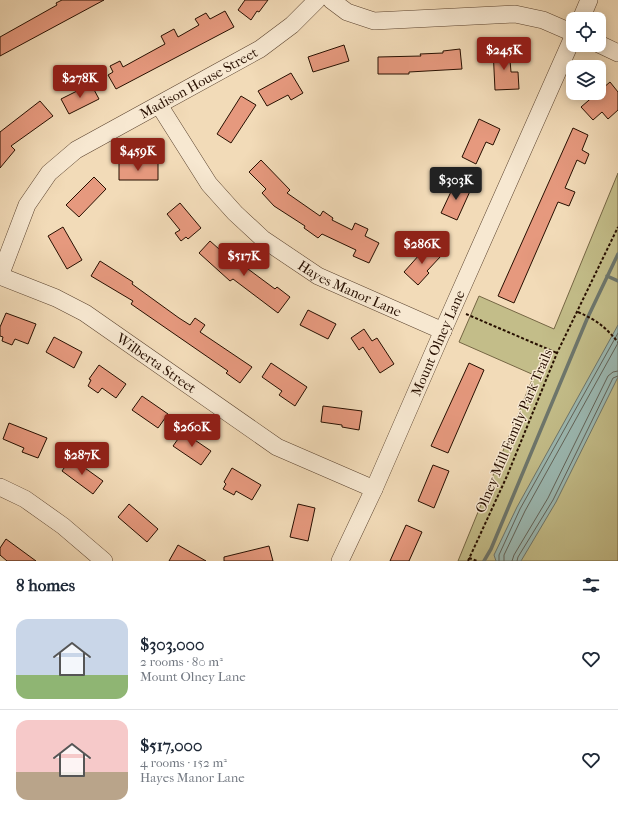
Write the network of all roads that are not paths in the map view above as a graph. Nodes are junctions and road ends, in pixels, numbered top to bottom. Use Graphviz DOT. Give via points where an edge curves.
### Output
graph roads {
  1 [pos="317,0"];
  2 [pos="331,0"];
  3 [pos="589,0"];
  4 [pos="584,12"];
  5 [pos="566,30"];
  6 [pos="606,47"];
  7 [pos="566,52"];
  8 [pos="618,53"];
  9 [pos="159,105"];
  10 [pos="0,276"];
  11 [pos="442,331"];
  12 [pos="0,487"];
  13 [pos="374,489"];
  14 [pos="104,561"];
  15 [pos="340,561"];
  1 -- 9 [label="street, Madison House Street" via="292,25 260,49"];
  2 -- 5 [label="street" via="347,12 374,21 515,14 543,20"];
  3 -- 4 [label="street"];
  6 -- 8 [label="street"];
  7 -- 11 [label="street, Mount Olney Lane"];
  9 -- 10 [label="street, Madison House Street" via="76,150 49,172 26,205"];
  9 -- 11 [label="street, Hayes Manor Lane" via="209,184 234,213 263,239 318,276"];
  10 -- 13 [label="street, Wilberta Street" via="56,298 85,313 277,447"];
  11 -- 13 [label="street, Mount Olney Lane"];
  12 -- 14 [label="street" via="51,517"];
  13 -- 15 [label="street, Mount Olney Lane"];
}
